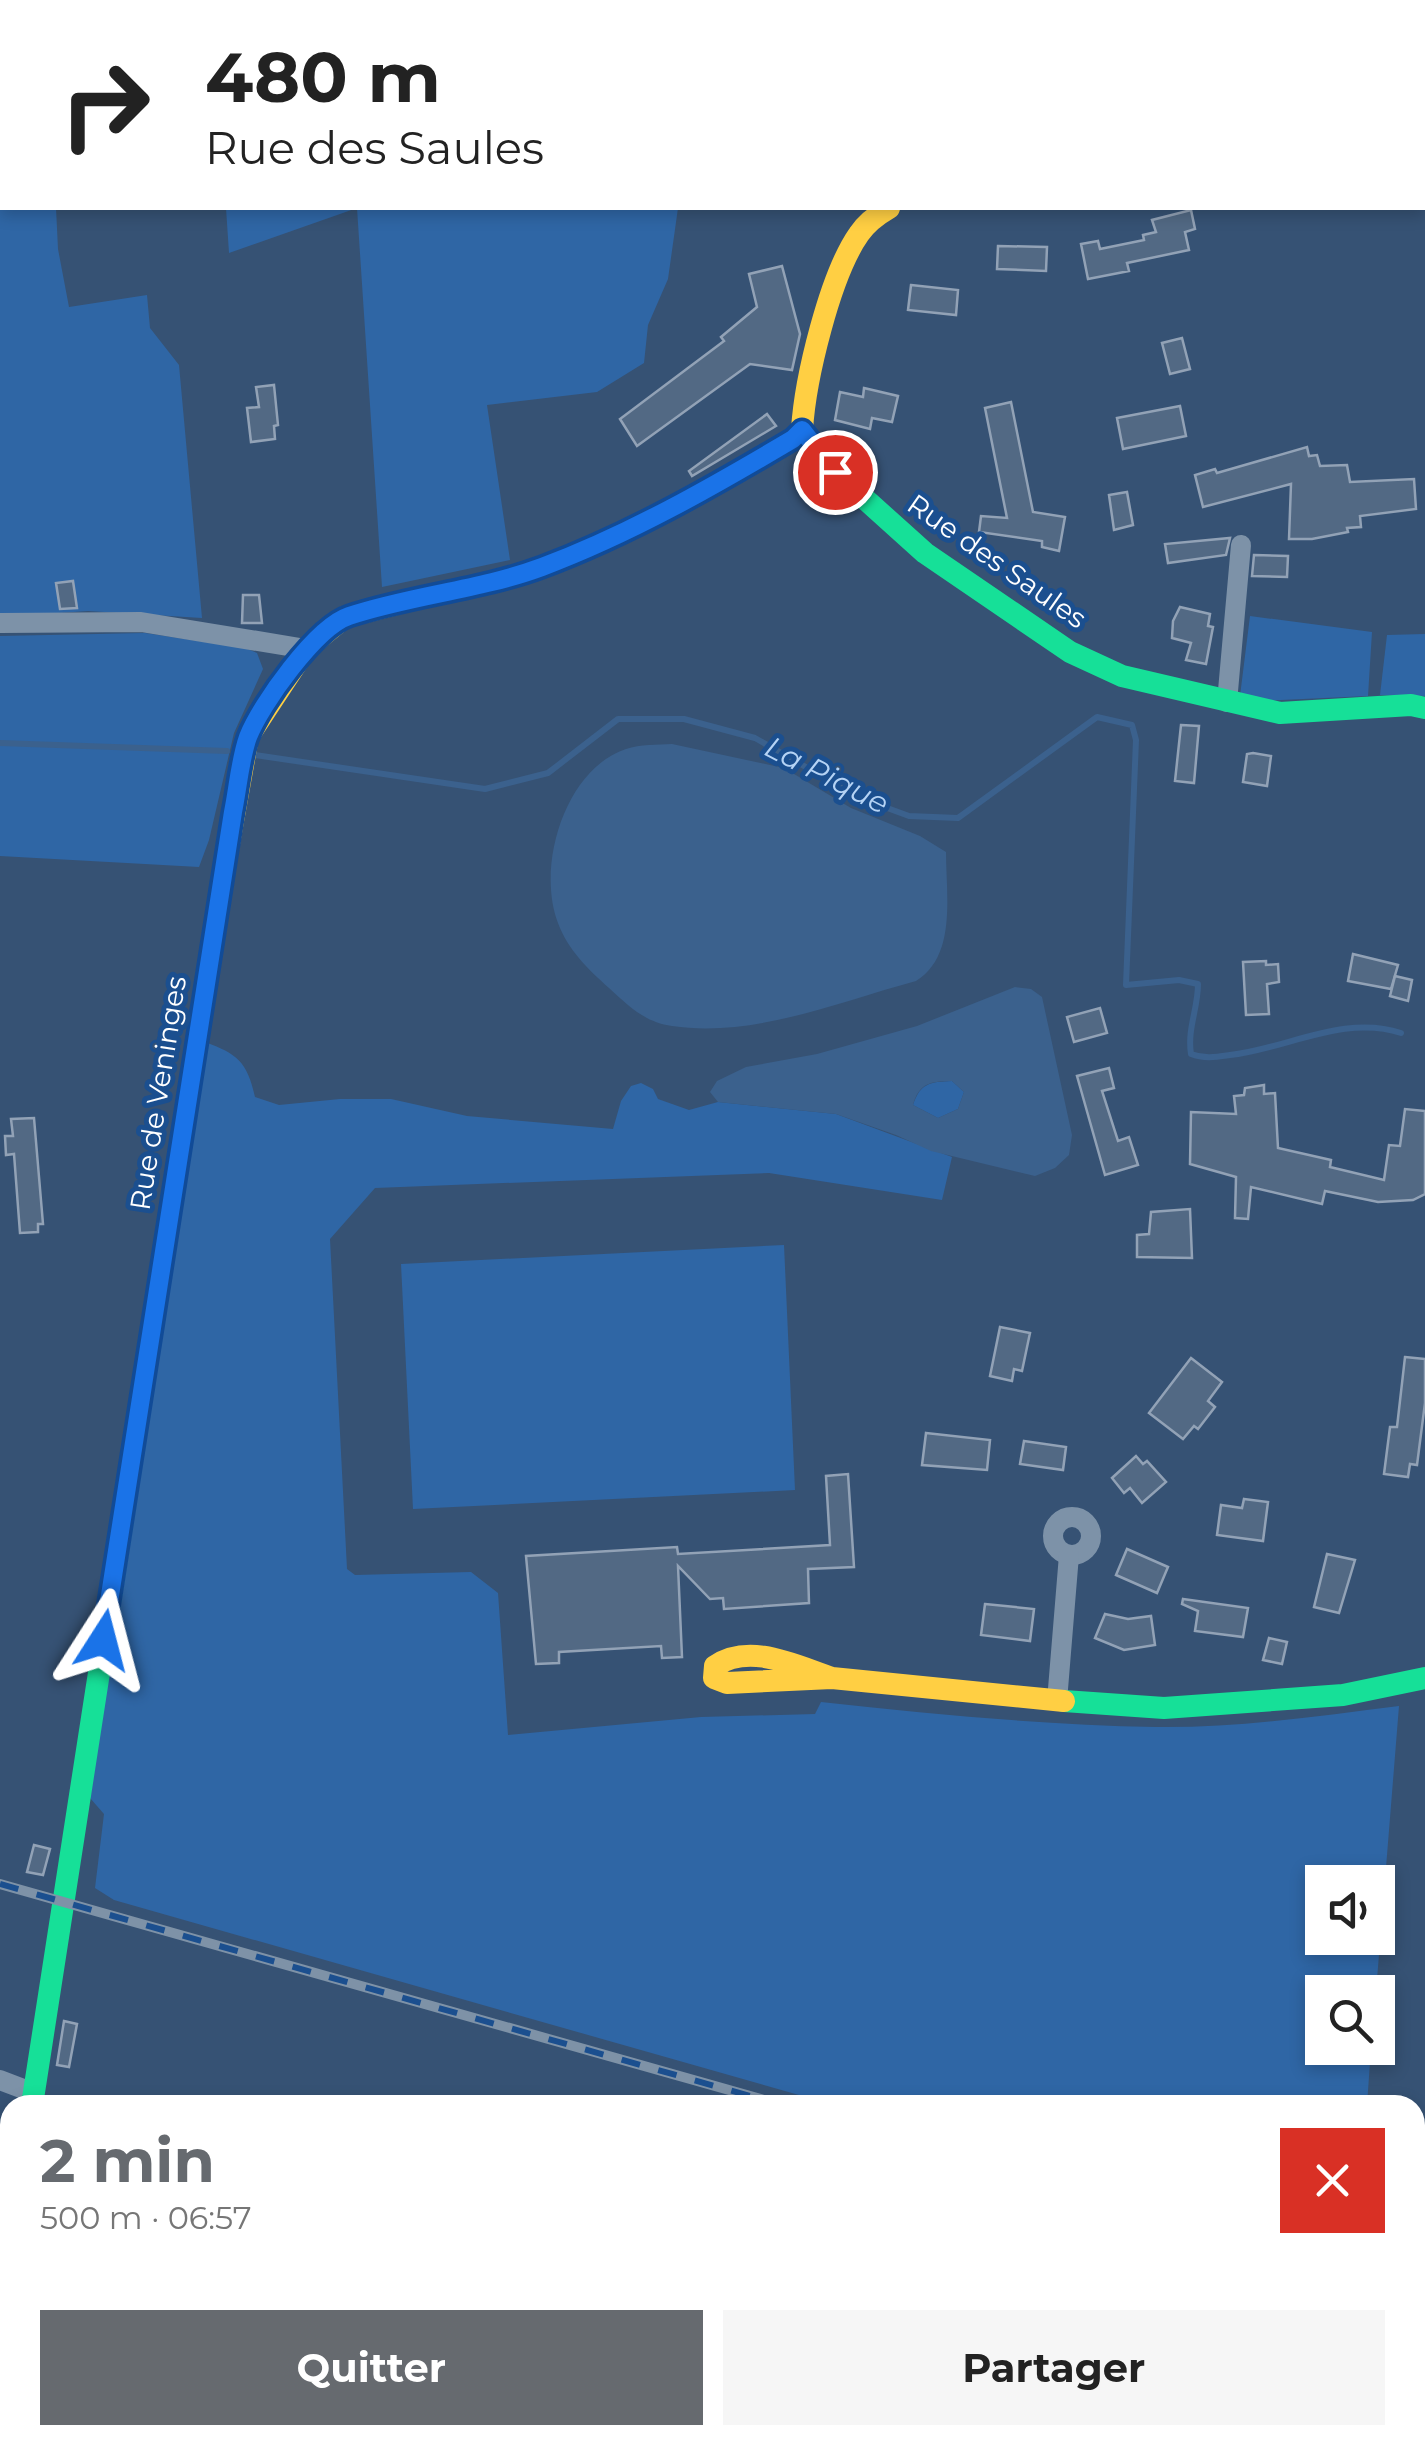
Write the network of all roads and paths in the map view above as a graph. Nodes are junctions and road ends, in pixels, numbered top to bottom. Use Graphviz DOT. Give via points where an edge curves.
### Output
graph roads {
  1 [pos="886,210"];
  2 [pos="802,430"];
  3 [pos="1241,545"];
  4 [pos="0,624"];
  5 [pos="306,649"];
  6 [pos="1227,702"];
  7 [pos="1425,708"];
  8 [pos="1069,1555"];
  9 [pos="832,1678"];
  10 [pos="1425,1678"];
  11 [pos="1057,1701"];
  12 [pos="0,2080"];
  13 [pos="26,2095"];
  14 [pos="34,2095"];
  1 -- 2 [label="street" via="866,225 840,273 803,402"];
  2 -- 5 [label="street, Rue de Veninges" via="712,487 602,541 539,568 345,617"];
  2 -- 6 [label="street, Rue des Saules" via="835,472 925,553 1070,652 1122,676"];
  3 -- 6 [label="street"];
  4 -- 5 [label="street" via="141,622"];
  5 -- 14 [label="street, Rue de Veninges" via="248,736 233,812"];
  6 -- 7 [label="street, Rue des Saules" via="1280,712"];
  8 -- 11 [label="street"];
  9 -- 11 [label="street"];
  10 -- 11 [label="street" via="1344,1695 1239,1704 1164,1708"];
  12 -- 13 [label="street"];
}
